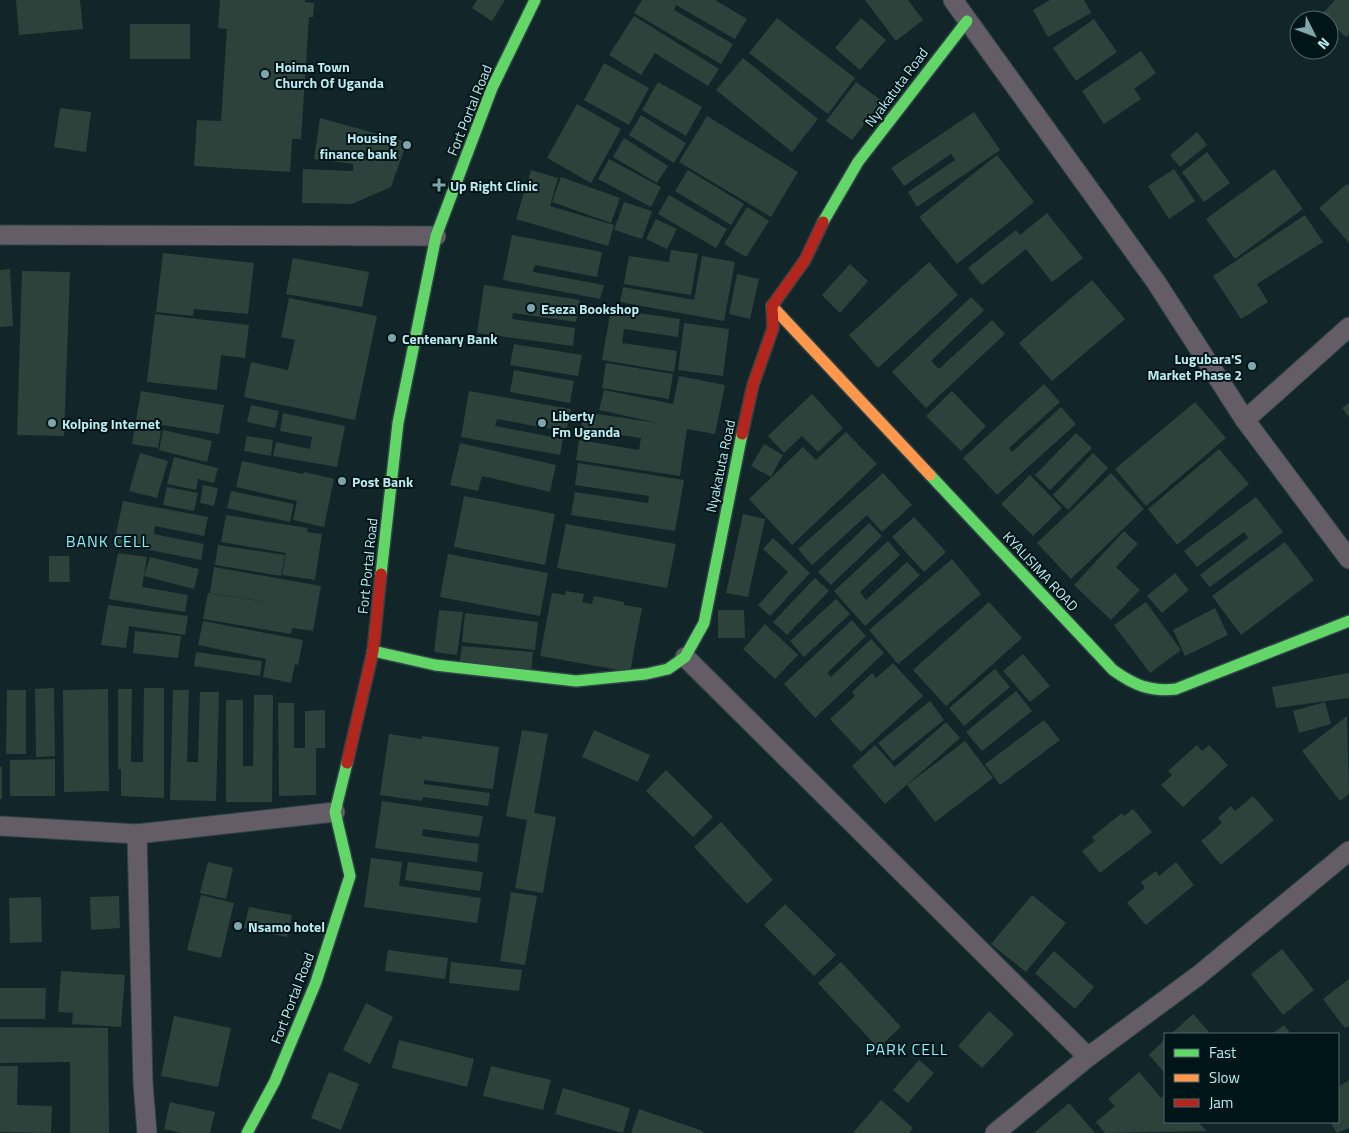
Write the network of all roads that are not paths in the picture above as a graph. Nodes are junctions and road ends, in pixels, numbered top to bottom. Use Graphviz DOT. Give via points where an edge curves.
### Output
graph roads {
  1 [pos="535,0"];
  2 [pos="953,0"];
  3 [pos="967,21"];
  4 [pos="0,235"];
  5 [pos="436,236"];
  6 [pos="772,306"];
  7 [pos="1349,327"];
  8 [pos="1245,420"];
  9 [pos="1349,559"];
  10 [pos="1349,621"];
  11 [pos="373,651"];
  12 [pos="685,657"];
  13 [pos="335,812"];
  14 [pos="0,826"];
  15 [pos="137,834"];
  16 [pos="1349,851"];
  17 [pos="1088,1057"];
  18 [pos="147,1133"];
  19 [pos="247,1133"];
  20 [pos="995,1133"];
  1 -- 5 [label="street, Fort Portal Road" via="492,88"];
  2 -- 3 [label="street"];
  3 -- 6 [label="street, Nyakatuta Road" via="858,162 804,260"];
  3 -- 8 [label="street" via="1156,282"];
  4 -- 5 [label="street"];
  5 -- 11 [label="street, Fort Portal Road" via="398,423"];
  6 -- 10 [label="street, KYALISIMA ROAD" via="1113,670 1130,682 1149,691 1176,689"];
  6 -- 12 [label="street, Nyakatuta Road" via="773,328 751,394 704,623"];
  7 -- 8 [label="street"];
  8 -- 9 [label="street"];
  11 -- 12 [label="street, Nyakatuta Road" via="435,665 576,681 646,674 668,669"];
  11 -- 13 [label="street, Fort Portal Road"];
  12 -- 17 [label="street"];
  13 -- 15 [label="street"];
  13 -- 19 [label="street, Fort Portal Road" via="350,876 316,982 275,1081"];
  14 -- 15 [label="street"];
  15 -- 18 [label="street"];
  16 -- 17 [label="street" via="1199,974"];
  17 -- 20 [label="street"];
}
